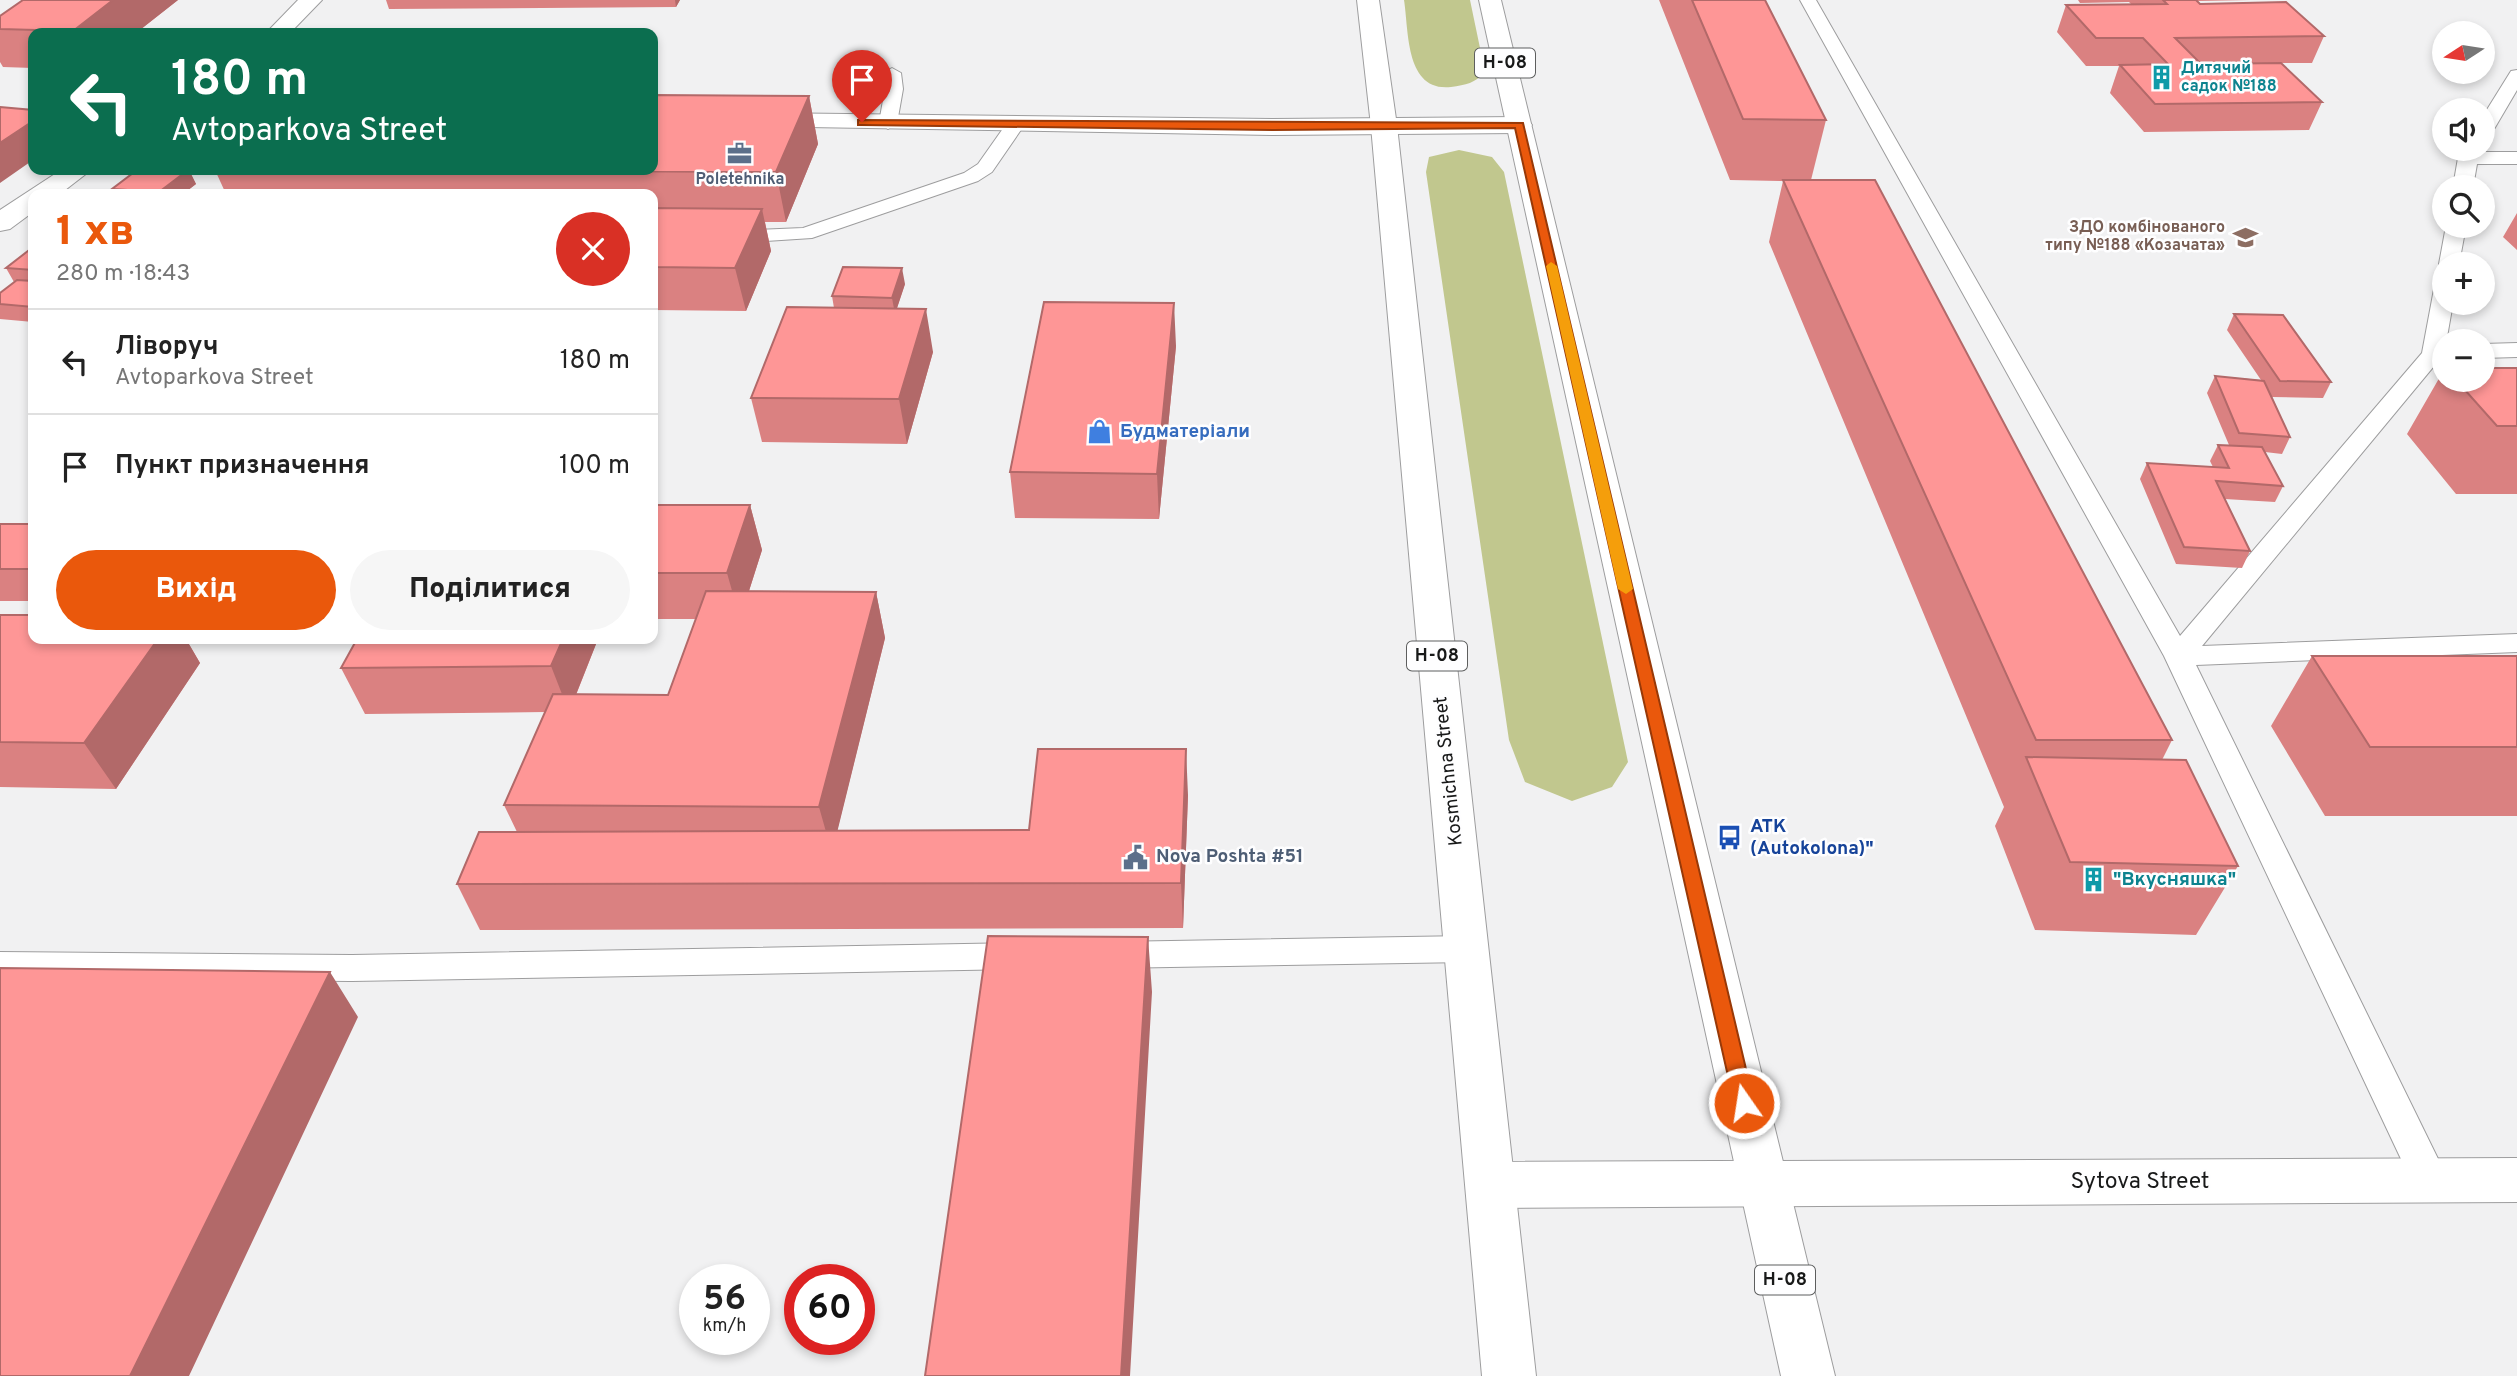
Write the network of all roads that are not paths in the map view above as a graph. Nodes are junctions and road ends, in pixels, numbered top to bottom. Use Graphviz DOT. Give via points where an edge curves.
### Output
graph roads {
  1 [pos="311,0"];
  2 [pos="1368,0"];
  3 [pos="1490,0"];
  4 [pos="1808,0"];
  5 [pos="282,28"];
  6 [pos="892,73"];
  7 [pos="2517,75"];
  8 [pos="2495,112"];
  9 [pos="736,121"];
  10 [pos="888,123"];
  11 [pos="1016,124"];
  12 [pos="1519,125"];
  13 [pos="1384,126"];
  14 [pos="2495,156"];
  15 [pos="2517,158"];
  16 [pos="70,175"];
  17 [pos="50,189"];
  18 [pos="28,203"];
  19 [pos="0,223"];
  20 [pos="718,237"];
  21 [pos="2517,349"];
  22 [pos="2495,350"];
  23 [pos="2432,362"];
  24 [pos="2517,643"];
  25 [pos="2178,656"];
  26 [pos="1467,949"];
  27 [pos="0,965"];
  28 [pos="2517,1180"];
  29 [pos="2430,1181"];
  30 [pos="1491,1185"];
  31 [pos="1763,1185"];
  32 [pos="1510,1376"];
  33 [pos="1808,1376"];
  1 -- 5 [label="main road"];
  2 -- 13 [label="main road, Kosmichna Street / Н-08"];
  3 -- 12 [label="main road, Н-08"];
  4 -- 25 [label="lane"];
  6 -- 10 [label="lane"];
  7 -- 8 [label="lane"];
  9 -- 10 [label="main road"];
  10 -- 11 [label="main road"];
  11 -- 13 [label="main road"];
  11 -- 20 [label="lane" via="985,168 971,177 805,234"];
  12 -- 13 [label="main road"];
  12 -- 31 [label="main road, Н-08"];
  13 -- 26 [label="main road, Kosmichna Street / Н-08"];
  14 -- 15 [label="lane"];
  16 -- 17 [label="main road"];
  18 -- 19 [label="main road"];
  21 -- 22 [label="lane"];
  23 -- 25 [label="lane"];
  24 -- 25 [label="lane"];
  25 -- 29 [label="lane"];
  26 -- 27 [label="lane" via="352,968"];
  26 -- 30 [label="main road, Kosmichna Street / Н-08"];
  28 -- 29 [label="main road, Sytova Street"];
  29 -- 31 [label="main road, Sytova Street"];
  30 -- 31 [label="main road, Sytova Street"];
  30 -- 32 [label="main road, Kosmichna Street / Н-08"];
  31 -- 33 [label="main road, Н-08"];
}
